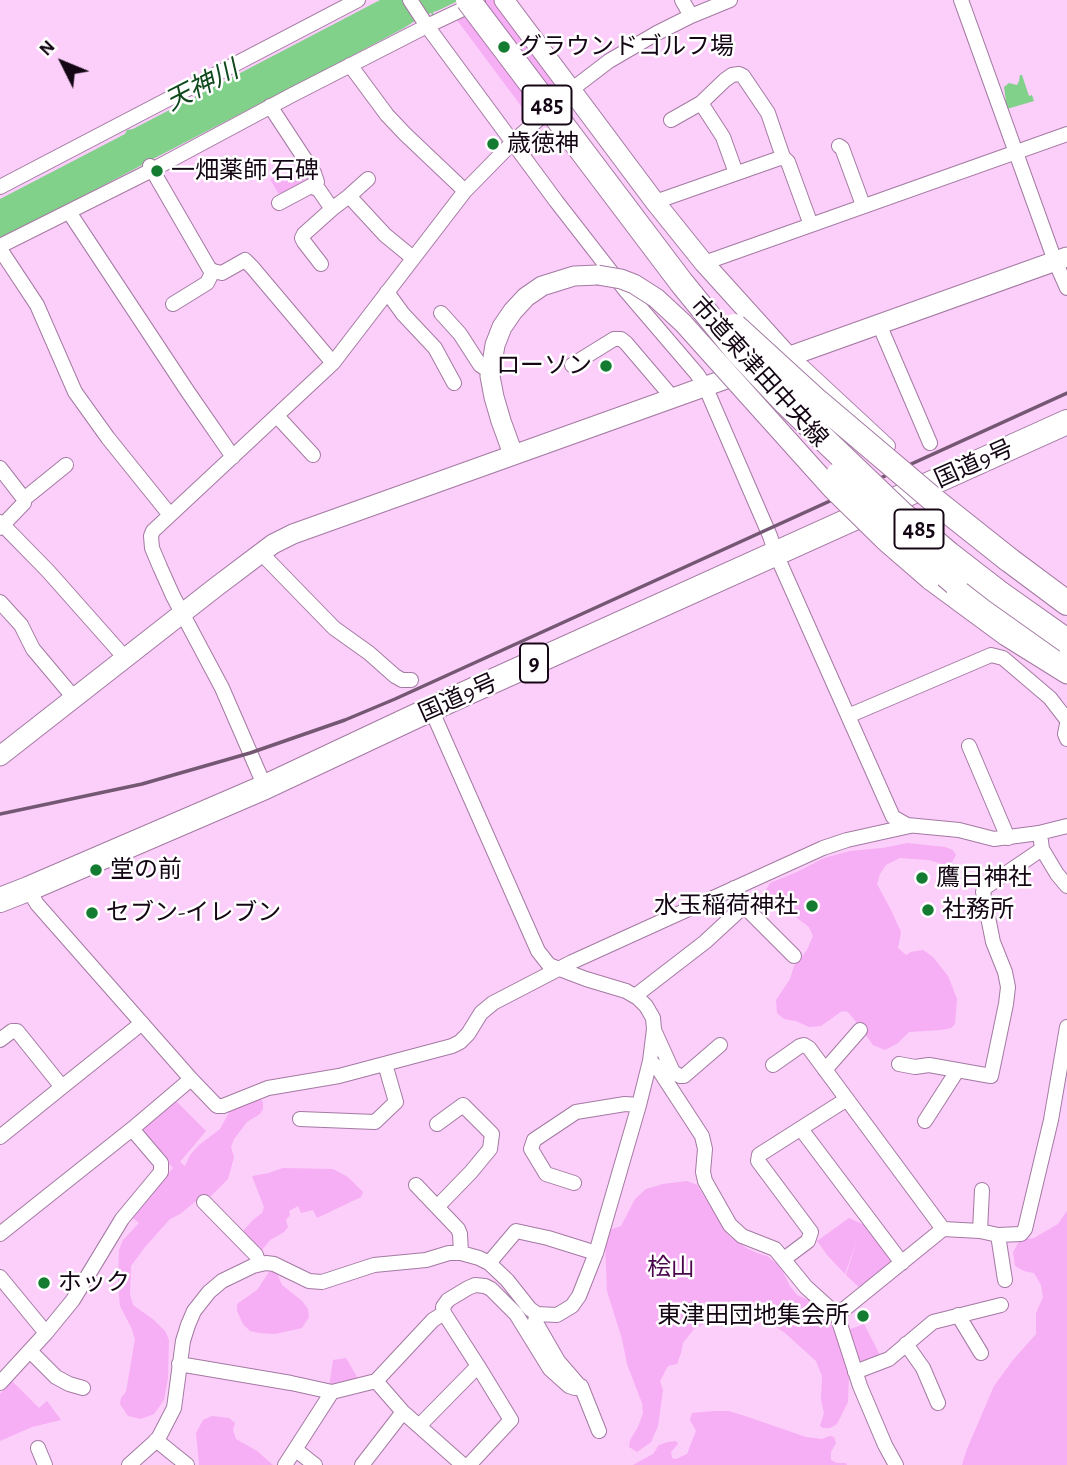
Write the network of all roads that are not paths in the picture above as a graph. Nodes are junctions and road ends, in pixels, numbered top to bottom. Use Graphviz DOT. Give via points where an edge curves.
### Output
graph roads {
  1 [pos="358,0"];
  2 [pos="410,0"];
  3 [pos="468,0"];
  4 [pos="482,0"];
  5 [pos="504,0"];
  6 [pos="682,0"];
  7 [pos="730,0"];
  8 [pos="961,0"];
  9 [pos="691,16"];
  10 [pos="425,24"];
  11 [pos="350,65"];
  12 [pos="571,90"];
  13 [pos="701,103"];
  14 [pos="270,107"];
  15 [pos="671,120"];
  16 [pos="1067,134"];
  17 [pos="513,142"];
  18 [pos="839,146"];
  19 [pos="1016,151"];
  20 [pos="783,157"];
  21 [pos="151,168"];
  22 [pos="736,173"];
  23 [pos="368,179"];
  24 [pos="0,187"];
  25 [pos="315,187"];
  26 [pos="465,191"];
  27 [pos="349,195"];
  28 [pos="655,202"];
  29 [pos="279,203"];
  30 [pos="863,205"];
  31 [pos="332,209"];
  32 [pos="626,211"];
  33 [pos="69,212"];
  34 [pos="811,225"];
  35 [pos="0,247"];
  36 [pos="414,258"];
  37 [pos="1061,259"];
  38 [pos="704,263"];
  39 [pos="321,264"];
  40 [pos="212,271"];
  41 [pos="1067,288"];
  42 [pos="387,292"];
  43 [pos="173,303"];
  44 [pos="441,313"];
  45 [pos="879,324"];
  46 [pos="789,356"];
  47 [pos="333,362"];
  48 [pos="572,365"];
  49 [pos="490,369"];
  50 [pos="454,383"];
  51 [pos="705,386"];
  52 [pos="672,397"];
  53 [pos="785,402"];
  54 [pos="277,416"];
  55 [pos="1067,422"];
  56 [pos="930,443"];
  57 [pos="513,454"];
  58 [pos="313,455"];
  59 [pos="233,457"];
  60 [pos="899,457"];
  61 [pos="66,465"];
  62 [pos="0,468"];
  63 [pos="24,499"];
  64 [pos="170,516"];
  65 [pos="1,525"];
  66 [pos="261,553"];
  67 [pos="776,554"];
  68 [pos="0,602"];
  69 [pos="1067,603"];
  70 [pos="183,613"];
  71 [pos="1067,640"];
  72 [pos="1067,654"];
  73 [pos="126,659"];
  74 [pos="1067,674"];
  75 [pos="411,680"];
  76 [pos="75,699"];
  77 [pos="431,709"];
  78 [pos="848,716"];
  79 [pos="1067,722"];
  80 [pos="1067,739"];
  81 [pos="969,746"];
  82 [pos="0,756"];
  83 [pos="265,787"];
  84 [pos="911,826"];
  85 [pos="1067,826"];
  86 [pos="1039,833"];
  87 [pos="1008,838"];
  88 [pos="1042,849"];
  89 [pos="1067,886"];
  90 [pos="734,888"];
  91 [pos="28,890"];
  92 [pos="0,900"];
  93 [pos="744,906"];
  94 [pos="794,956"];
  95 [pos="559,969"];
  96 [pos="635,996"];
  97 [pos="142,1023"];
  98 [pos="1067,1027"];
  99 [pos="653,1030"];
  100 [pos="860,1030"];
  101 [pos="0,1040"];
  102 [pos="720,1045"];
  103 [pos="650,1060"];
  104 [pos="385,1064"];
  105 [pos="774,1065"];
  106 [pos="899,1065"];
  107 [pos="825,1070"];
  108 [pos="957,1071"];
  109 [pos="191,1079"];
  110 [pos="62,1087"];
  111 [pos="847,1099"];
  112 [pos="639,1105"];
  113 [pos="300,1119"];
  114 [pos="925,1121"];
  115 [pos="437,1124"];
  116 [pos="132,1129"];
  117 [pos="802,1129"];
  118 [pos="0,1137"];
  119 [pos="574,1183"];
  120 [pos="416,1185"];
  121 [pos="982,1190"];
  122 [pos="204,1202"];
  123 [pos="438,1206"];
  124 [pos="943,1229"];
  125 [pos="979,1231"];
  126 [pos="0,1234"];
  127 [pos="998,1235"];
  128 [pos="461,1253"];
  129 [pos="596,1253"];
  130 [pos="784,1259"];
  131 [pos="259,1264"];
  132 [pos="489,1264"];
  133 [pos="902,1264"];
  134 [pos="0,1277"];
  135 [pos="1005,1280"];
  136 [pos="1001,1305"];
  137 [pos="444,1313"];
  138 [pos="537,1314"];
  139 [pos="837,1315"];
  140 [pos="958,1315"];
  141 [pos="46,1333"];
  142 [pos="906,1344"];
  143 [pos="30,1351"];
  144 [pos="981,1353"];
  145 [pos="179,1364"];
  146 [pos="478,1366"];
  147 [pos="855,1372"];
  148 [pos="376,1381"];
  149 [pos="0,1383"];
  150 [pos="581,1386"];
  151 [pos="83,1388"];
  152 [pos="332,1392"];
  153 [pos="938,1403"];
  154 [pos="403,1412"];
  155 [pos="419,1426"];
  156 [pos="599,1431"];
  157 [pos="156,1440"];
  158 [pos="38,1448"];
  159 [pos="296,1450"];
  160 [pos="447,1460"];
  161 [pos="45,1465"];
  162 [pos="129,1465"];
  163 [pos="187,1465"];
  164 [pos="285,1465"];
  165 [pos="315,1465"];
  166 [pos="362,1465"];
  167 [pos="463,1465"];
  168 [pos="470,1465"];
  169 [pos="896,1465"];
  1 -- 24 [label="street"];
  2 -- 10 [label="street"];
  3 -- 32 [label="highway, 485, bridge"];
  4 -- 10 [label="street"];
  5 -- 12 [label="street"];
  6 -- 9 [label="street"];
  7 -- 9 [label="street"];
  8 -- 19 [label="street"];
  9 -- 12 [label="street" via="635,44"];
  10 -- 11 [label="street"];
  10 -- 17 [label="street"];
  11 -- 14 [label="street"];
  11 -- 26 [label="street" via="387,115"];
  12 -- 17 [label="street"];
  12 -- 28 [label="street"];
  13 -- 15 [label="street"];
  13 -- 20 [label="street" via="725,79 743,76 768,113"];
  13 -- 22 [label="street" via="723,137"];
  14 -- 21 [label="street"];
  14 -- 25 [label="street" via="314,173"];
  16 -- 19 [label="street"];
  17 -- 26 [label="street"];
  17 -- 51 [label="street" via="610,271"];
  18 -- 30 [label="street"];
  19 -- 30 [label="street"];
  19 -- 37 [label="street"];
  20 -- 22 [label="street"];
  20 -- 34 [label="street"];
  21 -- 33 [label="street"];
  21 -- 40 [label="street"];
  22 -- 28 [label="street"];
  23 -- 27 [label="street"];
  25 -- 29 [label="street"];
  25 -- 31 [label="street"];
  26 -- 36 [label="street"];
  27 -- 31 [label="street"];
  27 -- 36 [label="street" via="385,235"];
  28 -- 38 [label="street"];
  30 -- 34 [label="street"];
  31 -- 39 [label="street" via="302,238"];
  32 -- 53 [label="highway, 485, bridge" via="737,351"];
  32 -- 69 [label="highway, bridge" via="763,353 881,456"];
  33 -- 35 [label="street"];
  33 -- 59 [label="street"];
  34 -- 38 [label="street"];
  35 -- 64 [label="street" via="37,305 75,392"];
  36 -- 42 [label="street"];
  37 -- 41 [label="street"];
  37 -- 45 [label="street"];
  38 -- 46 [label="street"];
  40 -- 43 [label="street" via="206,283"];
  40 -- 47 [label="street" via="222,273 244,260"];
  42 -- 47 [label="street"];
  42 -- 50 [label="street" via="435,348"];
  44 -- 49 [label="street" via="480,365"];
  45 -- 46 [label="street"];
  45 -- 56 [label="street"];
  46 -- 51 [label="street"];
  46 -- 60 [label="street"];
  47 -- 54 [label="street"];
  48 -- 52 [label="street" via="621,339"];
  49 -- 57 [label="street, 市道東津田中央線"];
  49 -- 74 [label="street, 市道東津田中央線, bridge" via="502,327 526,297 542,286 574,276 598,275 634,284 683,323 832,489 885,541 1006,636"];
  51 -- 52 [label="street"];
  51 -- 67 [label="street"];
  52 -- 57 [label="street"];
  53 -- 71 [label="highway, 485, bridge" via="949,554"];
  53 -- 72 [label="highway, bridge" via="790,423 893,530 1000,617"];
  54 -- 58 [label="street"];
  54 -- 59 [label="street"];
  55 -- 67 [label="highway, 国道9号 / 9"];
  57 -- 66 [label="street" via="303,529"];
  59 -- 64 [label="street"];
  61 -- 63 [label="street"];
  62 -- 63 [label="street"];
  63 -- 65 [label="street"];
  64 -- 70 [label="street" via="153,531 151,542"];
  65 -- 73 [label="street"];
  66 -- 70 [label="street"];
  66 -- 75 [label="street" via="334,628 396,676"];
  67 -- 77 [label="highway, 国道9号 / 9"];
  67 -- 78 [label="street"];
  68 -- 76 [label="street"];
  70 -- 73 [label="street"];
  70 -- 83 [label="street"];
  73 -- 76 [label="street"];
  76 -- 82 [label="street"];
  77 -- 83 [label="highway, 国道9号 / 9"];
  77 -- 95 [label="street" via="538,951"];
  78 -- 79 [label="street" via="991,655 1003,658 1049,698"];
  78 -- 84 [label="street" via="891,813"];
  79 -- 80 [label="street"];
  81 -- 87 [label="street"];
  83 -- 91 [label="highway, 国道9号 / 9"];
  84 -- 87 [label="street"];
  84 -- 90 [label="street" via="823,848"];
  85 -- 86 [label="street"];
  86 -- 87 [label="street"];
  86 -- 88 [label="street"];
  88 -- 89 [label="street"];
  88 -- 108 [label="street" via="984,890 991,935 1008,987 1006,1004 991,1076"];
  90 -- 93 [label="street"];
  90 -- 95 [label="street"];
  91 -- 92 [label="highway, 国道9号 / 9"];
  91 -- 97 [label="street"];
  93 -- 94 [label="street"];
  93 -- 96 [label="street"];
  95 -- 96 [label="street"];
  95 -- 104 [label="street" via="492,1003 460,1042"];
  96 -- 99 [label="street" via="653,1017"];
  97 -- 109 [label="street"];
  97 -- 110 [label="street"];
  98 -- 127 [label="street" via="1026,1229 1021,1234"];
  99 -- 102 [label="street" via="680,1076"];
  99 -- 103 [label="street"];
  100 -- 107 [label="street"];
  101 -- 110 [label="street" via="17,1031"];
  103 -- 112 [label="street"];
  103 -- 130 [label="street" via="702,1136 703,1176 730,1225 742,1236 775,1249"];
  104 -- 109 [label="street" via="268,1088 223,1106 217,1106"];
  104 -- 113 [label="street" via="396,1102 375,1122"];
  105 -- 107 [label="street" via="804,1045"];
  106 -- 108 [label="street"];
  107 -- 111 [label="street"];
  108 -- 114 [label="street"];
  109 -- 116 [label="street"];
  110 -- 118 [label="street"];
  111 -- 117 [label="street"];
  111 -- 124 [label="street"];
  112 -- 119 [label="street" via="576,1112 534,1140 531,1149 546,1174"];
  112 -- 129 [label="street"];
  115 -- 123 [label="street" via="459,1100 492,1134 490,1149"];
  116 -- 126 [label="street"];
  116 -- 141 [label="street" via="161,1163 161,1172 122,1219 73,1300"];
  117 -- 130 [label="street" via="759,1155 758,1161 811,1232 808,1241"];
  117 -- 133 [label="street"];
  120 -- 123 [label="street"];
  121 -- 125 [label="street"];
  122 -- 131 [label="street" via="256,1255"];
  123 -- 128 [label="street" via="458,1229"];
  124 -- 125 [label="street"];
  124 -- 133 [label="street"];
  125 -- 127 [label="street"];
  127 -- 135 [label="street"];
  128 -- 131 [label="street" via="374,1265 323,1282 309,1281 274,1264"];
  128 -- 132 [label="street"];
  129 -- 132 [label="street" via="516,1231"];
  129 -- 138 [label="street" via="572,1306 557,1315"];
  130 -- 139 [label="street"];
  131 -- 145 [label="street" via="222,1281 202,1300 188,1325"];
  132 -- 138 [label="street"];
  133 -- 139 [label="street"];
  134 -- 141 [label="street"];
  136 -- 140 [label="street"];
  137 -- 146 [label="street"];
  137 -- 148 [label="street"];
  137 -- 150 [label="street" via="446,1302 468,1288 488,1287 511,1308 550,1369 569,1385"];
  138 -- 150 [label="street" via="535,1321 558,1361"];
  139 -- 147 [label="street"];
  140 -- 142 [label="street" via="933,1322"];
  140 -- 144 [label="street"];
  141 -- 143 [label="street"];
  142 -- 147 [label="street" via="889,1359"];
  142 -- 153 [label="street" via="923,1368"];
  143 -- 149 [label="street"];
  143 -- 151 [label="street" via="56,1377"];
  145 -- 152 [label="street"];
  145 -- 157 [label="street" via="174,1408"];
  146 -- 155 [label="street"];
  146 -- 168 [label="street" via="511,1420"];
  147 -- 169 [label="street"];
  148 -- 152 [label="street"];
  148 -- 154 [label="street"];
  150 -- 156 [label="street"];
  152 -- 159 [label="street"];
  154 -- 155 [label="street"];
  154 -- 166 [label="street"];
  155 -- 160 [label="street"];
  157 -- 162 [label="street"];
  157 -- 163 [label="street"];
  158 -- 161 [label="street"];
  159 -- 164 [label="street"];
  159 -- 165 [label="street"];
  160 -- 167 [label="street"];
}
